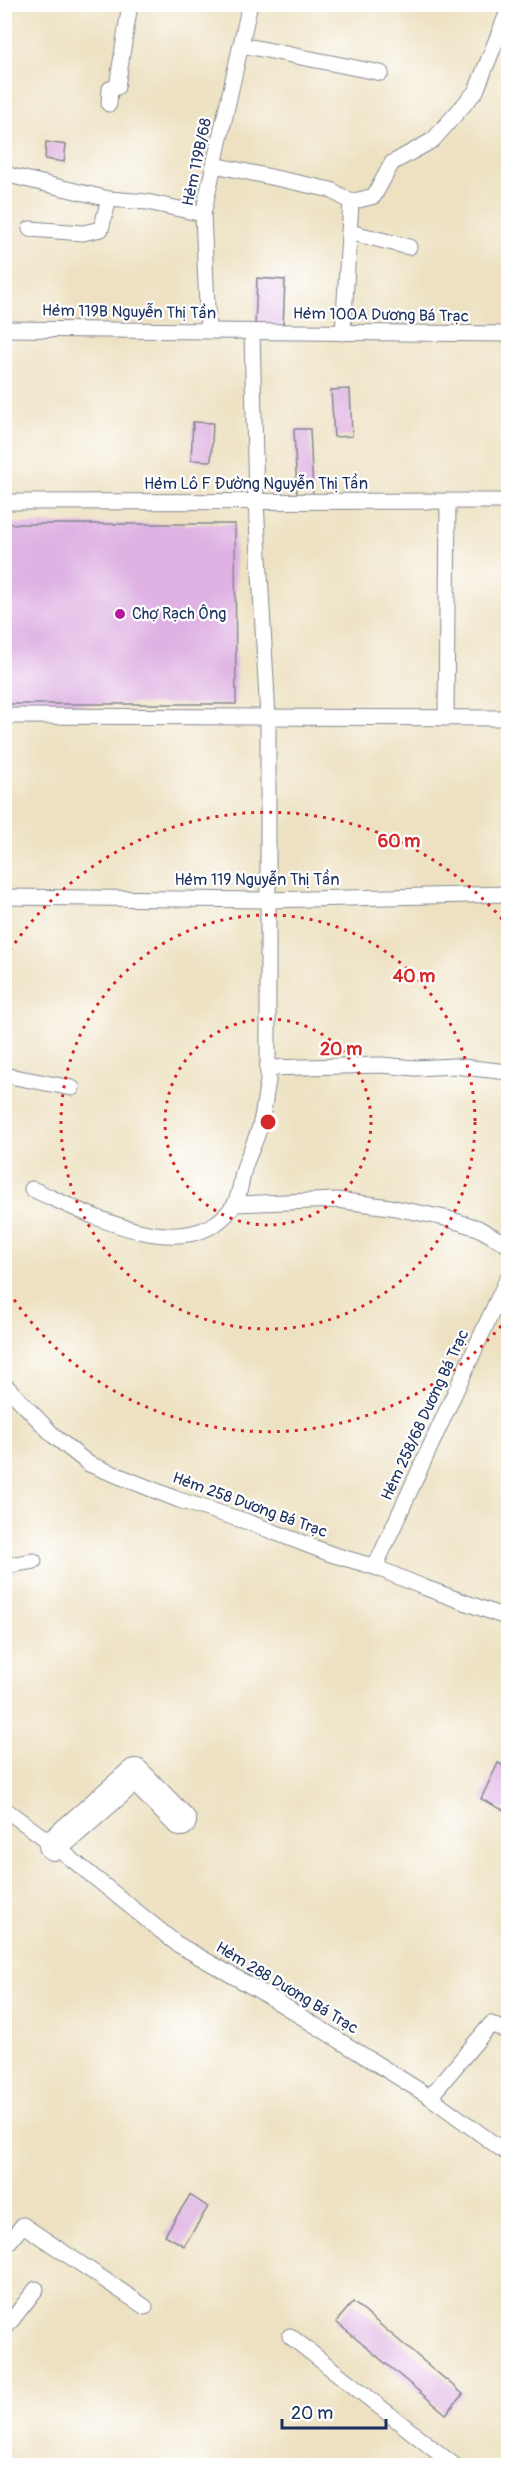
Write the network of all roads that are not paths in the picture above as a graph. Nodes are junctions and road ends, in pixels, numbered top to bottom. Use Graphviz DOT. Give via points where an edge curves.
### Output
graph roads {
  1 [pos="130,4"];
  2 [pos="250,4"];
  3 [pos="508,11"];
  4 [pos="241,45"];
  5 [pos="381,73"];
  6 [pos="108,104"];
  7 [pos="215,165"];
  8 [pos="4,174"];
  9 [pos="109,199"];
  10 [pos="351,202"];
  11 [pos="204,214"];
  12 [pos="30,229"];
  13 [pos="349,232"];
  14 [pos="409,247"];
  15 [pos="4,329"];
  16 [pos="208,330"];
  17 [pos="252,332"];
  18 [pos="343,333"];
  19 [pos="508,334"];
  20 [pos="448,501"];
  21 [pos="508,501"];
  22 [pos="4,502"];
  23 [pos="256,502"];
  24 [pos="4,716"];
  25 [pos="268,717"];
  26 [pos="446,718"];
  27 [pos="508,718"];
  28 [pos="508,894"];
  29 [pos="4,897"];
  30 [pos="268,900"];
  31 [pos="267,1068"];
  32 [pos="508,1072"];
  33 [pos="4,1075"];
  34 [pos="72,1088"];
  35 [pos="32,1189"];
  36 [pos="235,1204"];
  37 [pos="508,1245"];
  38 [pos="508,1278"];
  39 [pos="4,1384"];
  40 [pos="34,1561"];
  41 [pos="4,1566"];
  42 [pos="375,1567"];
  43 [pos="508,1618"];
  44 [pos="10,1813"];
  45 [pos="181,1821"];
  46 [pos="54,1845"];
  47 [pos="508,2032"];
  48 [pos="430,2097"];
  49 [pos="508,2154"];
  50 [pos="4,2248"];
  51 [pos="36,2289"];
  52 [pos="145,2307"];
  53 [pos="4,2330"];
  54 [pos="290,2336"];
  55 [pos="455,2466"];
  1 -- 6 [label="lane" via="117,87 111,89"];
  2 -- 4 [label="lane, Hẻm 119B/68"];
  3 -- 10 [label="lane" via="476,91 433,141 392,163 374,196"];
  4 -- 5 [label="lane"];
  4 -- 7 [label="lane, Hẻm 119B/68"];
  7 -- 10 [label="lane" via="331,190"];
  7 -- 11 [label="lane, Hẻm 119B/68"];
  8 -- 9 [label="lane"];
  9 -- 11 [label="lane"];
  9 -- 12 [label="lane" via="101,229 83,233"];
  10 -- 13 [label="lane"];
  11 -- 16 [label="lane, Hẻm 119B/68"];
  13 -- 14 [label="lane"];
  13 -- 18 [label="lane"];
  15 -- 16 [label="lane, Hẻm 119B Nguyễn Thị Tần"];
  16 -- 17 [label="lane, Hẻm 119B Nguyễn Thị Tần"];
  17 -- 18 [label="lane, Hẻm 100A Dương Bá Trạc"];
  17 -- 23 [label="lane"];
  18 -- 19 [label="lane, Hẻm 100A Dương Bá Trạc"];
  20 -- 21 [label="lane, Hẻm Lô F Đường Nguyễn Thị Tần"];
  20 -- 23 [label="lane, Hẻm Lô F Đường Nguyễn Thị Tần"];
  20 -- 26 [label="lane"];
  22 -- 23 [label="lane, Hẻm Lô F Đường Nguyễn Thị Tần"];
  23 -- 25 [label="lane"];
  24 -- 25 [label="lane"];
  25 -- 26 [label="lane"];
  25 -- 30 [label="lane"];
  26 -- 27 [label="lane"];
  28 -- 30 [label="lane, Hẻm 119 Nguyễn Thị Tần"];
  29 -- 30 [label="lane, Hẻm 119 Nguyễn Thị Tần"];
  30 -- 31 [label="lane"];
  31 -- 32 [label="lane" via="454,1066"];
  31 -- 36 [label="lane" via="260,1125"];
  33 -- 34 [label="lane"];
  35 -- 36 [label="lane" via="109,1223 157,1235 190,1234 215,1224"];
  36 -- 37 [label="lane" via="337,1200 390,1207 478,1228"];
  38 -- 42 [label="lane, Hẻm 258/68 Dương Bá Trạc"];
  39 -- 42 [label="lane, Hẻm 258 Dương Bá Trạc" via="55,1437 88,1464 179,1500"];
  40 -- 41 [label="lane"];
  42 -- 43 [label="lane, Hẻm 258 Dương Bá Trạc"];
  44 -- 46 [label="lane, Hẻm 288 Dương Bá Trạc"];
  45 -- 46 [label="street" via="135,1774"];
  46 -- 48 [label="lane, Hẻm 288 Dương Bá Trạc" via="177,1944"];
  47 -- 48 [label="lane" via="490,2024"];
  48 -- 49 [label="lane, Hẻm 288 Dương Bá Trạc"];
  50 -- 52 [label="lane" via="23,2225"];
  51 -- 53 [label="lane"];
  54 -- 55 [label="lane"];
}
